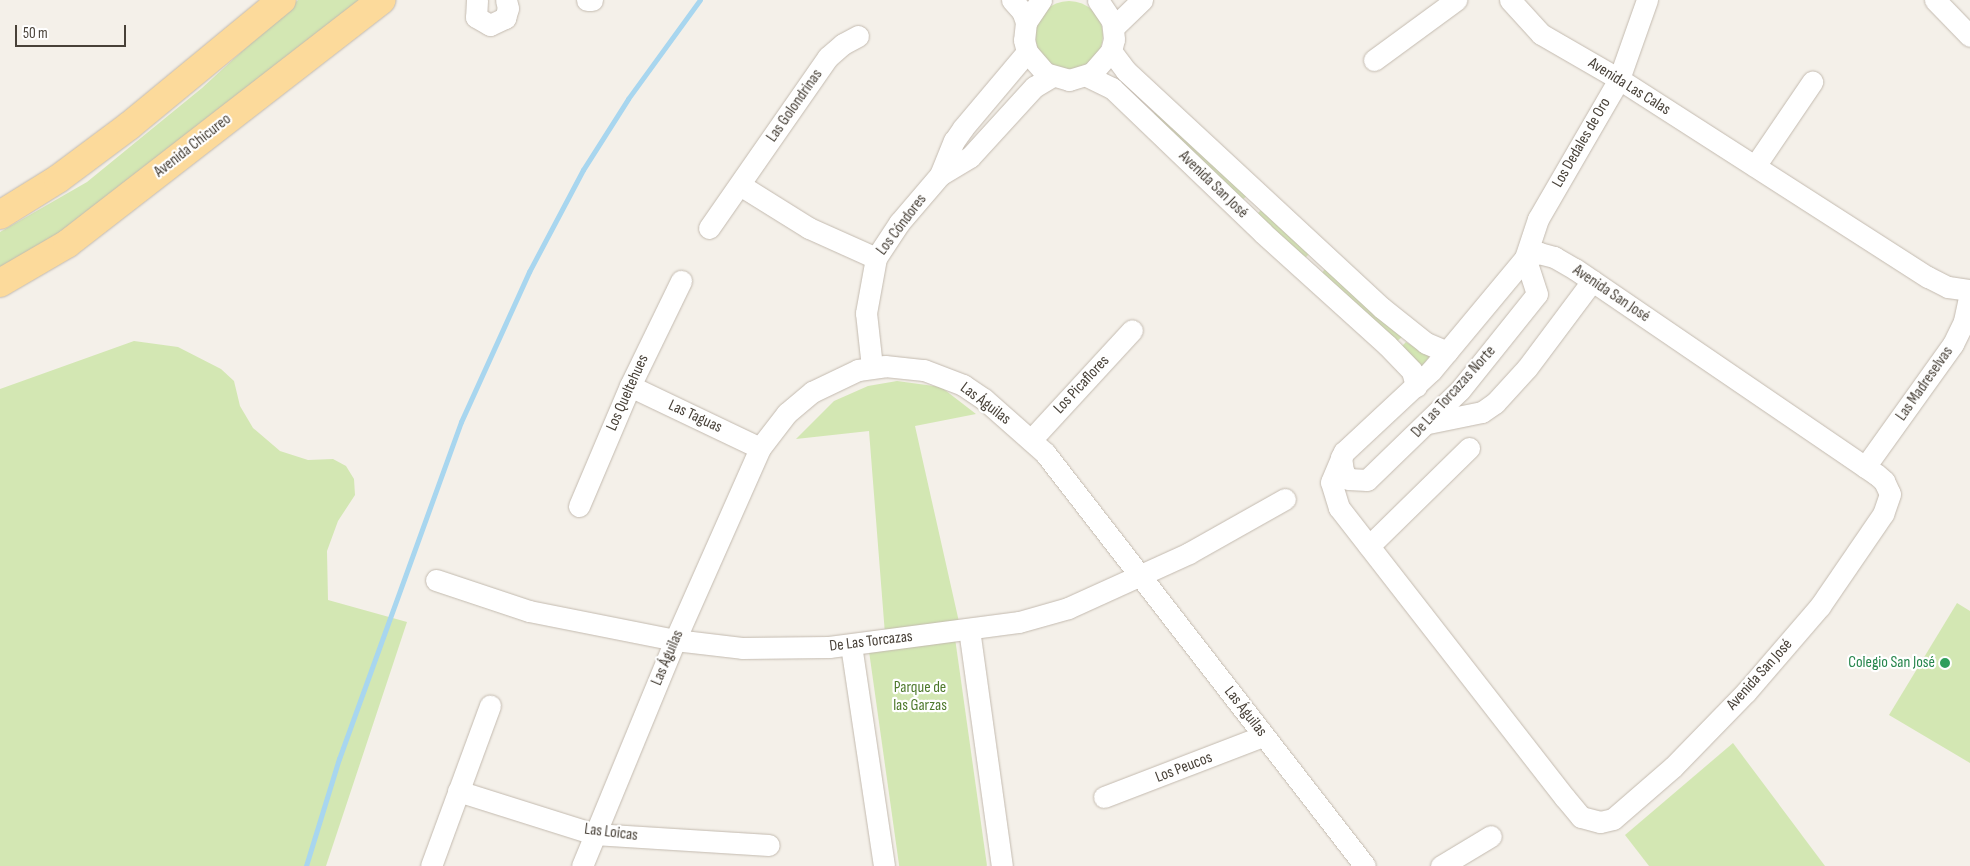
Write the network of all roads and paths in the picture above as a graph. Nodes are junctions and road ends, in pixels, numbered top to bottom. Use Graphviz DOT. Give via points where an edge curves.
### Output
graph roads {
  1 [pos="282,0"];
  2 [pos="381,0"];
  3 [pos="477,0"];
  4 [pos="587,0"];
  5 [pos="592,0"];
  6 [pos="1012,0"];
  7 [pos="1041,0"];
  8 [pos="1098,0"];
  9 [pos="1142,0"];
  10 [pos="1456,0"];
  11 [pos="1510,0"];
  12 [pos="1647,0"];
  13 [pos="1935,0"];
  14 [pos="508,1"];
  15 [pos="1026,22"];
  16 [pos="1114,27"];
  17 [pos="858,36"];
  18 [pos="1970,36"];
  19 [pos="1111,51"];
  20 [pos="1028,52"];
  21 [pos="1374,60"];
  22 [pos="1052,76"];
  23 [pos="1086,76"];
  24 [pos="1618,79"];
  25 [pos="1812,82"];
  26 [pos="1755,166"];
  27 [pos="940,175"];
  28 [pos="740,184"];
  29 [pos="0,215"];
  30 [pos="709,228"];
  31 [pos="876,258"];
  32 [pos="1525,258"];
  33 [pos="681,281"];
  34 [pos="1592,281"];
  35 [pos="0,283"];
  36 [pos="1970,292"];
  37 [pos="1132,330"];
  38 [pos="1447,352"];
  39 [pos="872,367"];
  40 [pos="630,386"];
  41 [pos="1416,386"];
  42 [pos="1428,422"];
  43 [pos="1031,440"];
  44 [pos="760,448"];
  45 [pos="1469,448"];
  46 [pos="1341,457"];
  47 [pos="1865,467"];
  48 [pos="1285,499"];
  49 [pos="579,506"];
  50 [pos="1369,546"];
  51 [pos="1140,577"];
  52 [pos="436,580"];
  53 [pos="969,629"];
  54 [pos="675,640"];
  55 [pos="851,645"];
  56 [pos="490,706"];
  57 [pos="1263,736"];
  58 [pos="458,791"];
  59 [pos="1104,797"];
  60 [pos="594,834"];
  61 [pos="1492,836"];
  62 [pos="769,845"];
  63 [pos="431,866"];
  64 [pos="582,866"];
  65 [pos="884,866"];
  66 [pos="1002,866"];
  67 [pos="1365,866"];
  68 [pos="1441,866"];
  1 -- 29 [label="main road" via="129,126 58,179"];
  2 -- 35 [label="main road, Avenida Chicureo" via="67,244"];
  3 -- 14 [label="street" via="476,17 490,25 505,18"];
  4 -- 5 [label="street"];
  6 -- 15 [label="street" via="1022,11"];
  7 -- 15 [label="street"];
  8 -- 16 [label="street"];
  9 -- 16 [label="street"];
  10 -- 21 [label="street"];
  11 -- 24 [label="street, Avenida Las Calas" via="1541,34"];
  12 -- 24 [label="street, Los Dedales de Oro"];
  13 -- 18 [label="street"];
  15 -- 20 [label="street" via="1024,40"];
  16 -- 19 [label="street"];
  17 -- 28 [label="street, Las Golondrinas" via="842,44 828,57"];
  19 -- 23 [label="street" via="1102,66"];
  19 -- 38 [label="street, Avenida San José" via="1126,70 1382,308 1426,343"];
  20 -- 22 [label="street" via="1035,64"];
  20 -- 27 [label="street, Los Cóndores" via="963,128"];
  22 -- 23 [label="street" via="1069,80"];
  22 -- 27 [label="street, Los Cóndores" via="1034,87 970,157"];
  23 -- 41 [label="street, Avenida San José" via="1112,88 1387,345 1412,371"];
  24 -- 26 [label="street, Avenida Las Calas"];
  24 -- 32 [label="street, Los Dedales de Oro" via="1538,219"];
  25 -- 26 [label="street"];
  26 -- 36 [label="street, Avenida Las Calas" via="1928,277 1948,287"];
  27 -- 31 [label="street, Los Cóndores" via="899,223"];
  28 -- 30 [label="street, Las Golondrinas"];
  28 -- 31 [label="street" via="809,228"];
  31 -- 39 [label="street, Los Cóndores" via="866,313"];
  32 -- 34 [label="street, Avenida San José" via="1539,253 1554,257"];
  32 -- 38 [label="street, Avenida San José"];
  32 -- 42 [label="street, De Las Torcazas Norte" via="1537,294 1476,372"];
  33 -- 40 [label="street, Los Queltehues"];
  34 -- 42 [label="street" via="1527,368 1496,403 1482,412"];
  34 -- 47 [label="street, Avenida San José"];
  36 -- 47 [label="street, Las Madreselvas" via="1964,321 1953,344"];
  37 -- 43 [label="street, Los Picaflores"];
  38 -- 41 [label="street, Avenida San José"];
  39 -- 43 [label="street, Las Águilas" via="916,368 949,379 984,399"];
  39 -- 44 [label="street, Las Águilas" via="836,379 812,392 787,413"];
  40 -- 44 [label="street, Las Taguas"];
  40 -- 49 [label="street, Los Queltehues"];
  41 -- 46 [label="street, Avenida San José"];
  42 -- 46 [label="street, De Las Torcazas Norte" via="1367,480 1348,479"];
  43 -- 51 [label="street, Las Águilas" via="1045,453"];
  44 -- 54 [label="street, Las Águilas"];
  45 -- 50 [label="street"];
  46 -- 50 [label="street, Avenida San José" via="1332,477 1333,496"];
  47 -- 50 [label="street, Avenida San José" via="1884,481 1890,494 1888,504 1820,606 1746,692 1673,767 1614,819 1600,822 1581,817 1565,798"];
  48 -- 51 [label="street, De Las Torcazas" via="1240,527"];
  51 -- 53 [label="street, De Las Torcazas" via="1068,608 1019,622"];
  51 -- 57 [label="street, Las Águilas"];
  52 -- 54 [label="street, De Las Torcazas" via="529,611"];
  53 -- 55 [label="street, De Las Torcazas"];
  53 -- 66 [label="street"];
  54 -- 55 [label="street, De Las Torcazas" via="742,648"];
  54 -- 60 [label="street, Las Águilas"];
  55 -- 65 [label="street"];
  56 -- 58 [label="street"];
  57 -- 59 [label="street, Los Peucos"];
  57 -- 67 [label="street, Las Águilas"];
  58 -- 60 [label="street, Las Loicas"];
  58 -- 63 [label="street"];
  60 -- 62 [label="street, Las Loicas"];
  60 -- 64 [label="street, Las Águilas"];
  61 -- 68 [label="street"];
}
